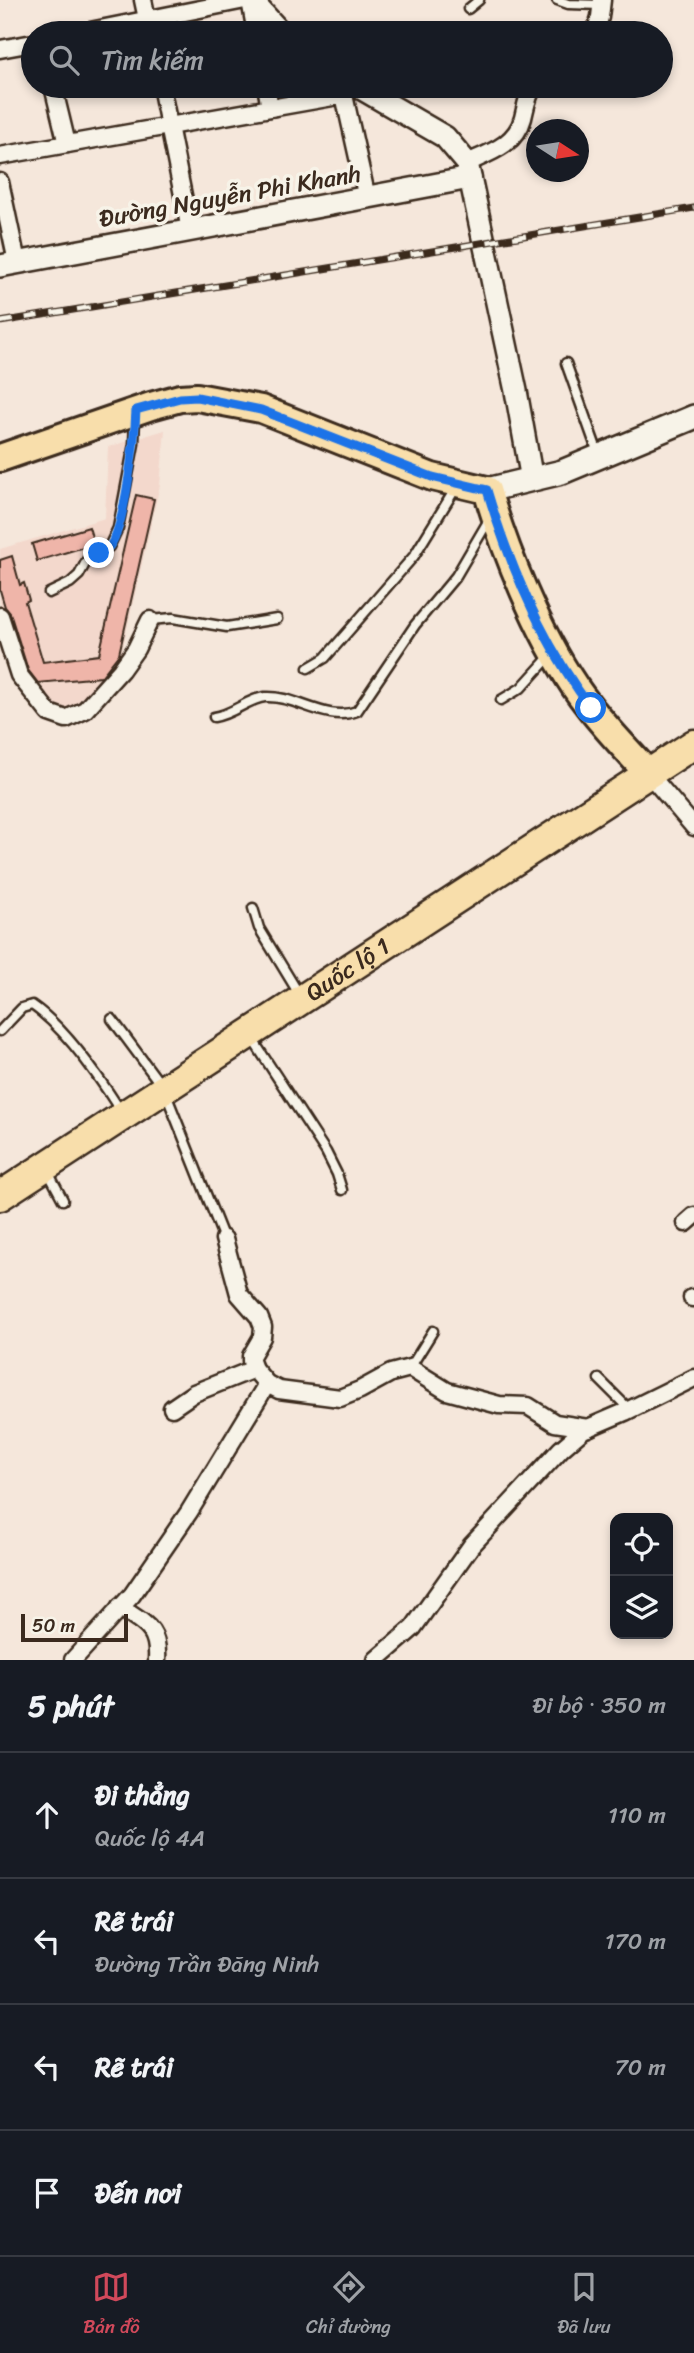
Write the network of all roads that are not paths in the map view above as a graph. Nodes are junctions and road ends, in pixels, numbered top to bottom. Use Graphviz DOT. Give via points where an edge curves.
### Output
graph roads {
  1 [pos="143,0"];
  2 [pos="244,0"];
  3 [pos="250,0"];
  4 [pos="480,0"];
  5 [pos="557,0"];
  6 [pos="602,3"];
  7 [pos="468,9"];
  8 [pos="147,21"];
  9 [pos="166,21"];
  10 [pos="254,21"];
  11 [pos="270,21"];
  12 [pos="599,21"];
  13 [pos="21,45"];
  14 [pos="0,49"];
  15 [pos="56,98"];
  16 [pos="164,98"];
  17 [pos="268,98"];
  18 [pos="327,98"];
  19 [pos="345,98"];
  20 [pos="377,98"];
  21 [pos="528,98"];
  22 [pos="270,108"];
  23 [pos="170,127"];
  24 [pos="67,144"];
  25 [pos="0,156"];
  26 [pos="468,171"];
  27 [pos="0,182"];
  28 [pos="367,198"];
  29 [pos="190,230"];
  30 [pos="8,264"];
  31 [pos="566,363"];
  32 [pos="136,410"];
  33 [pos="694,418"];
  34 [pos="599,456"];
  35 [pos="0,458"];
  36 [pos="532,481"];
  37 [pos="458,484"];
  38 [pos="490,502"];
  39 [pos="49,593"];
  40 [pos="0,616"];
  41 [pos="277,619"];
  42 [pos="150,620"];
  43 [pos="553,652"];
  44 [pos="308,668"];
  45 [pos="501,700"];
  46 [pos="214,716"];
  47 [pos="694,744"];
  48 [pos="649,774"];
  49 [pos="694,827"];
  50 [pos="253,908"];
  51 [pos="303,999"];
  52 [pos="112,1019"];
  53 [pos="0,1031"];
  54 [pos="249,1034"];
  55 [pos="164,1089"];
  56 [pos="123,1116"];
  57 [pos="45,1167"];
  58 [pos="342,1190"];
  59 [pos="0,1196"];
  60 [pos="62,1200"];
  61 [pos="224,1239"];
  62 [pos="433,1331"];
  63 [pos="410,1368"];
  64 [pos="254,1369"];
  65 [pos="694,1377"];
  66 [pos="598,1379"];
  67 [pos="267,1384"];
  68 [pos="172,1408"];
  69 [pos="630,1410"];
  70 [pos="588,1428"];
  71 [pos="120,1607"];
  72 [pos="73,1660"];
  73 [pos="157,1660"];
  74 [pos="376,1660"];
  1 -- 8 [label="street"];
  2 -- 9 [label="street"];
  3 -- 10 [label="street"];
  3 -- 11 [label="street"];
  4 -- 7 [label="lane"];
  5 -- 6 [label="lane"];
  6 -- 12 [label="street"];
  13 -- 14 [label="street"];
  15 -- 24 [label="street"];
  16 -- 23 [label="street"];
  17 -- 22 [label="street"];
  18 -- 22 [label="street"];
  19 -- 28 [label="street"];
  20 -- 26 [label="street" via="444,137"];
  21 -- 26 [label="street" via="520,127"];
  22 -- 23 [label="street"];
  23 -- 24 [label="street"];
  23 -- 29 [label="street"];
  24 -- 25 [label="street"];
  26 -- 28 [label="street, Đường Nguyễn Phi Khanh"];
  26 -- 36 [label="street"];
  27 -- 30 [label="street"];
  28 -- 29 [label="street, Đường Nguyễn Phi Khanh"];
  29 -- 30 [label="street, Đường Nguyễn Phi Khanh"];
  31 -- 34 [label="lane"];
  32 -- 35 [label="main road"];
  32 -- 37 [label="main road" via="197,397 261,410"];
  32 -- 39 [label="lane" via="118,528 109,547 87,560 70,583"];
  33 -- 34 [label="main road"];
  34 -- 36 [label="main road"];
  36 -- 38 [label="main road"];
  37 -- 38 [label="main road"];
  37 -- 44 [label="lane" via="414,556 325,658"];
  38 -- 43 [label="main road" via="502,540"];
  38 -- 46 [label="lane" via="456,576 415,625 356,711 331,713 266,697"];
  40 -- 42 [label="street" via="19,675 49,713 66,719 85,710 121,670"];
  41 -- 42 [label="lane" via="227,627 173,618"];
  43 -- 45 [label="lane" via="521,688"];
  43 -- 48 [label="main road" via="606,728"];
  47 -- 48 [label="highway, Quốc lộ 1"];
  48 -- 49 [label="street"];
  48 -- 51 [label="highway, Quốc lộ 1"];
  50 -- 51 [label="lane" via="259,928"];
  51 -- 54 [label="highway, Quốc lộ 1"];
  52 -- 55 [label="lane"];
  53 -- 56 [label="lane" via="22,1008 32,1005 48,1016"];
  54 -- 55 [label="highway, Quốc lộ 1"];
  54 -- 58 [label="lane" via="326,1152"];
  55 -- 56 [label="highway, Quốc lộ 1"];
  55 -- 61 [label="lane"];
  56 -- 57 [label="highway, Quốc lộ 1"];
  57 -- 59 [label="highway, Quốc lộ 1"];
  57 -- 60 [label="lane"];
  61 -- 64 [label="street" via="239,1294 263,1327 251,1356"];
  62 -- 63 [label="lane"];
  63 -- 67 [label="street" via="340,1398 279,1390"];
  63 -- 70 [label="street" via="447,1391 499,1405 528,1406 555,1423"];
  64 -- 67 [label="street"];
  64 -- 68 [label="street" via="194,1393"];
  65 -- 69 [label="street"];
  66 -- 69 [label="lane"];
  67 -- 71 [label="street" via="189,1512"];
  69 -- 70 [label="street"];
  70 -- 74 [label="street" via="561,1449 480,1537 413,1628"];
  71 -- 72 [label="street"];
  71 -- 73 [label="street" via="152,1631 158,1642"];
}
